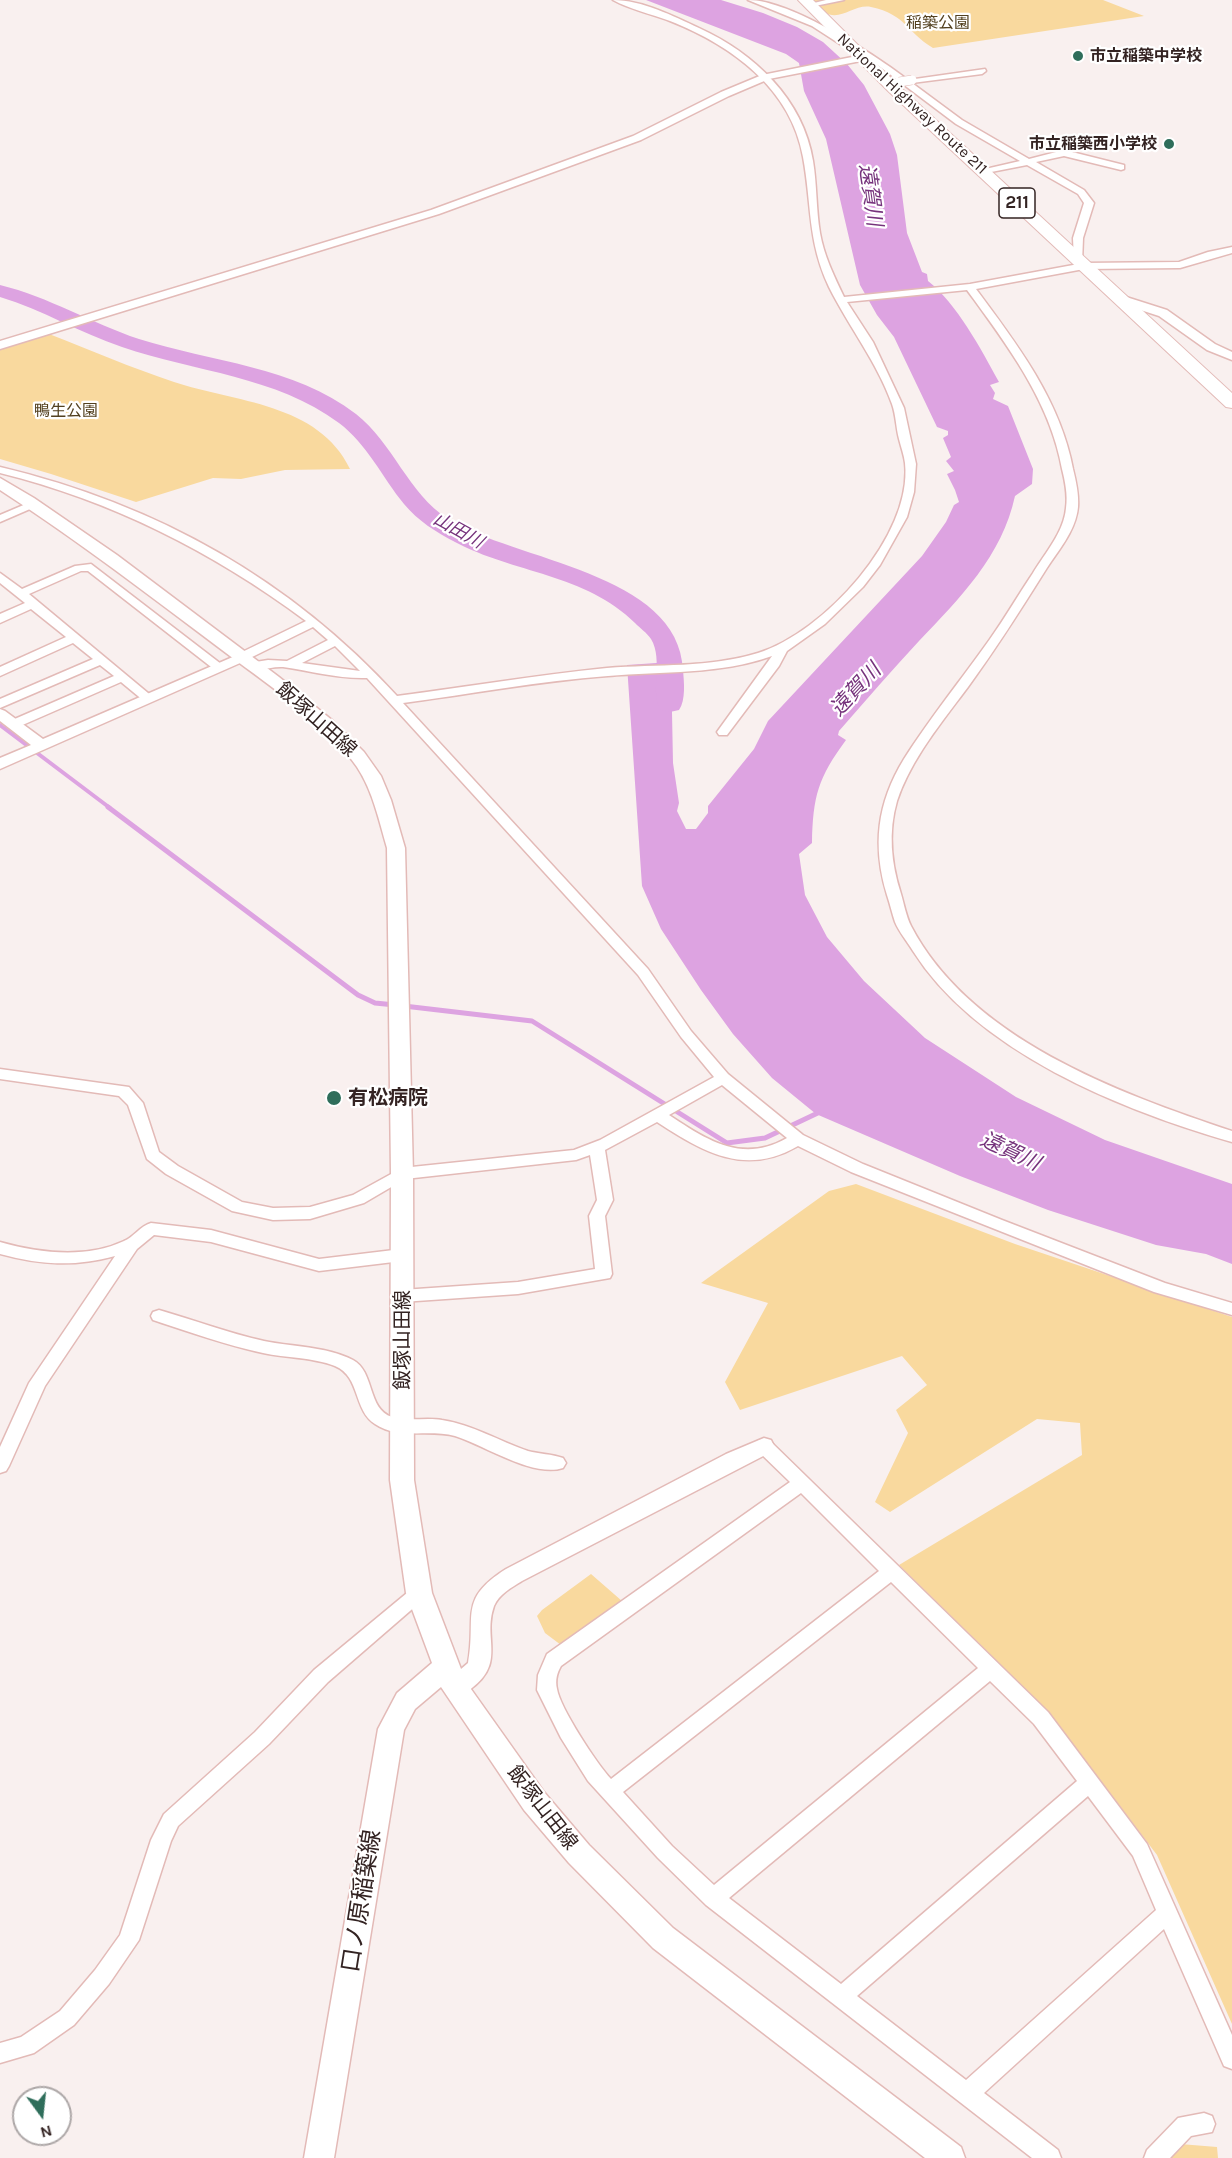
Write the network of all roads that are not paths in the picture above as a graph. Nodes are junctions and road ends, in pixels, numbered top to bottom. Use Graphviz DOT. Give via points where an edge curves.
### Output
graph roads {
  1 [pos="617,0"];
  2 [pos="752,0"];
  3 [pos="840,0"];
  4 [pos="808,3"];
  5 [pos="855,54"];
  6 [pos="982,71"];
  7 [pos="766,77"];
  8 [pos="894,82"];
  9 [pos="1028,162"];
  10 [pos="1121,166"];
  11 [pos="984,172"];
  12 [pos="1232,250"];
  13 [pos="1082,263"];
  14 [pos="967,288"];
  15 [pos="1120,299"];
  16 [pos="845,300"];
  17 [pos="0,345"];
  18 [pos="1232,356"];
  19 [pos="1232,403"];
  20 [pos="0,470"];
  21 [pos="0,483"];
  22 [pos="33,504"];
  23 [pos="0,519"];
  24 [pos="0,577"];
  25 [pos="22,593"];
  26 [pos="34,603"];
  27 [pos="0,619"];
  28 [pos="314,622"];
  29 [pos="75,637"];
  30 [pos="336,641"];
  31 [pos="781,650"];
  32 [pos="102,660"];
  33 [pos="248,662"];
  34 [pos="288,665"];
  35 [pos="219,667"];
  36 [pos="0,672"];
  37 [pos="370,674"];
  38 [pos="123,677"];
  39 [pos="148,698"];
  40 [pos="394,700"];
  41 [pos="0,704"];
  42 [pos="0,714"];
  43 [pos="14,724"];
  44 [pos="723,732"];
  45 [pos="41,745"];
  46 [pos="0,764"];
  47 [pos="0,1074"];
  48 [pos="723,1078"];
  49 [pos="660,1114"];
  50 [pos="1232,1137"];
  51 [pos="798,1139"];
  52 [pos="597,1148"];
  53 [pos="402,1174"];
  54 [pos="131,1245"];
  55 [pos="0,1248"];
  56 [pos="402,1255"];
  57 [pos="402,1296"];
  58 [pos="1232,1309"];
  59 [pos="159,1316"];
  60 [pos="403,1426"];
  61 [pos="764,1446"];
  62 [pos="557,1463"];
  63 [pos="0,1466"];
  64 [pos="802,1483"];
  65 [pos="892,1571"];
  66 [pos="419,1593"];
  67 [pos="991,1669"];
  68 [pos="451,1677"];
  69 [pos="1089,1783"];
  70 [pos="610,1791"];
  71 [pos="713,1898"];
  72 [pos="1167,1913"];
  73 [pos="840,1998"];
  74 [pos="0,2053"];
  75 [pos="1232,2059"];
  76 [pos="967,2094"];
  77 [pos="1204,2124"];
  78 [pos="319,2158"];
  79 [pos="950,2158"];
  80 [pos="1050,2158"];
  81 [pos="1155,2158"];
  1 -- 7 [label="street" via="710,36"];
  2 -- 5 [label="street" via="814,24"];
  3 -- 4 [label="street"];
  4 -- 5 [label="highway, National Highway Route 211 / 211"];
  5 -- 7 [label="street"];
  5 -- 8 [label="highway, National Highway Route 211 / 211"];
  5 -- 9 [label="street" via="870,55 959,122"];
  6 -- 8 [label="street, bridge"];
  7 -- 16 [label="street" via="785,100 803,137 822,259"];
  7 -- 17 [label="street" via="637,138 435,212"];
  8 -- 11 [label="highway, National Highway Route 211 / 211"];
  9 -- 10 [label="street" via="1064,153"];
  9 -- 11 [label="street"];
  9 -- 13 [label="street" via="1074,187 1089,203 1078,238"];
  11 -- 13 [label="highway, National Highway Route 211 / 211"];
  12 -- 13 [label="street" via="1180,265"];
  13 -- 14 [label="street"];
  13 -- 15 [label="highway, National Highway Route 211 / 211"];
  14 -- 16 [label="street"];
  14 -- 50 [label="street" via="1008,338 1050,410 1068,463 1071,513 1061,536 997,637 942,712 891,797 883,830 884,856 898,919 944,983 971,1010 1010,1038 1073,1074 1131,1100"];
  15 -- 18 [label="street" via="1163,313 1211,347"];
  15 -- 19 [label="highway, National Highway Route 211 / 211"];
  16 -- 31 [label="street" via="899,408 911,466 907,507 889,542 861,580 831,612"];
  20 -- 28 [label="street" via="98,499 148,520 192,542"];
  21 -- 22 [label="main road, 飯塚山田線"];
  22 -- 23 [label="street"];
  22 -- 33 [label="main road, 飯塚山田線"];
  24 -- 25 [label="street"];
  25 -- 26 [label="street"];
  25 -- 35 [label="street" via="79,568 91,567"];
  26 -- 27 [label="street"];
  26 -- 29 [label="street"];
  28 -- 30 [label="street"];
  28 -- 33 [label="street"];
  29 -- 32 [label="street"];
  29 -- 36 [label="street"];
  30 -- 34 [label="street"];
  30 -- 37 [label="street"];
  31 -- 40 [label="street" via="733,663 606,672"];
  31 -- 44 [label="street"];
  32 -- 38 [label="street"];
  32 -- 41 [label="street"];
  33 -- 34 [label="street"];
  33 -- 35 [label="street"];
  33 -- 53 [label="main road, 飯塚山田線" via="359,758 384,803 396,848"];
  34 -- 37 [label="street" via="357,676"];
  35 -- 39 [label="street"];
  37 -- 40 [label="street"];
  38 -- 39 [label="street"];
  38 -- 43 [label="street"];
  39 -- 45 [label="street"];
  40 -- 48 [label="street" via="643,972 686,1034"];
  42 -- 43 [label="street"];
  43 -- 45 [label="street"];
  45 -- 46 [label="street"];
  47 -- 53 [label="street" via="124,1091 135,1103 152,1155 238,1207 273,1214 309,1213 358,1199"];
  48 -- 49 [label="street"];
  48 -- 51 [label="street"];
  49 -- 51 [label="street" via="715,1148 735,1154 773,1152"];
  49 -- 52 [label="street"];
  51 -- 58 [label="street" via="857,1168 996,1224 1160,1288"];
  52 -- 53 [label="street" via="576,1155"];
  52 -- 57 [label="street" via="605,1200 597,1216 604,1274 518,1288"];
  53 -- 56 [label="main road, 飯塚山田線"];
  54 -- 55 [label="street" via="91,1258 69,1260"];
  54 -- 56 [label="street" via="151,1229 211,1236 319,1265"];
  54 -- 63 [label="street" via="38,1383"];
  56 -- 57 [label="main road, 飯塚山田線"];
  57 -- 60 [label="main road, 飯塚山田線"];
  59 -- 60 [label="street" via="265,1347 328,1357 351,1366 359,1377 368,1406 382,1421"];
  60 -- 62 [label="street" via="440,1426 481,1438 537,1462"];
  60 -- 66 [label="main road, 飯塚山田線" via="402,1480"];
  61 -- 64 [label="street"];
  61 -- 68 [label="street" via="524,1569 494,1589 484,1603 479,1623 480,1654 474,1673"];
  64 -- 65 [label="street"];
  64 -- 70 [label="street" via="554,1660 546,1690 584,1758"];
  65 -- 67 [label="street"];
  65 -- 70 [label="street"];
  66 -- 68 [label="main road, 飯塚山田線"];
  66 -- 74 [label="street" via="321,1676 262,1738 171,1820 129,1940 102,1977 67,2018 26,2046"];
  67 -- 69 [label="street" via="1041,1718"];
  67 -- 71 [label="street"];
  68 -- 78 [label="main road, 口ノ原稲築線" via="406,1701 391,1729"];
  68 -- 79 [label="main road, 飯塚山田線" via="534,1801 579,1854 663,1938"];
  69 -- 72 [label="street" via="1140,1850"];
  69 -- 73 [label="street"];
  70 -- 71 [label="street"];
  71 -- 73 [label="street"];
  72 -- 75 [label="street"];
  72 -- 76 [label="street"];
  73 -- 76 [label="street"];
  76 -- 80 [label="street"];
  77 -- 81 [label="street" via="1186,2126"];
}
